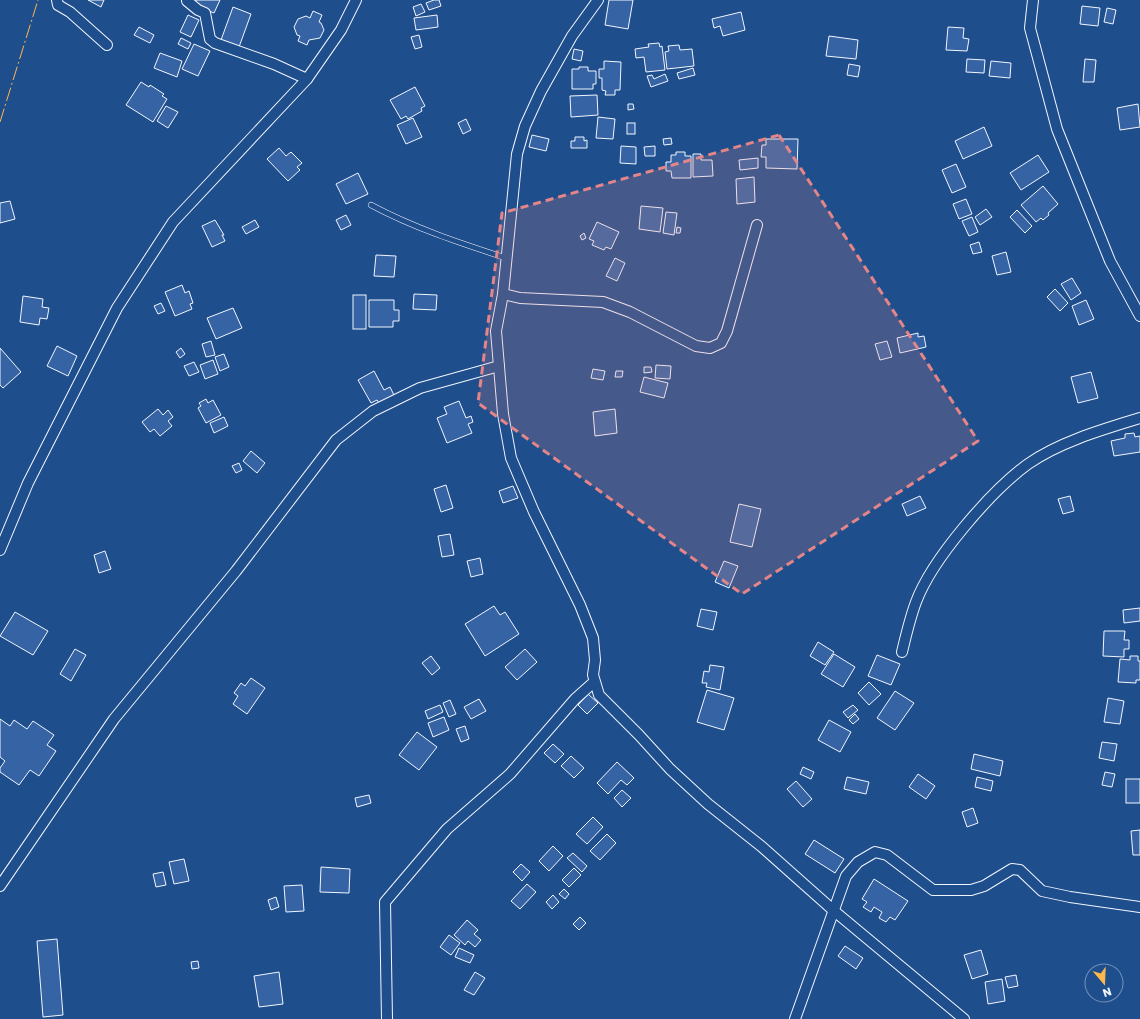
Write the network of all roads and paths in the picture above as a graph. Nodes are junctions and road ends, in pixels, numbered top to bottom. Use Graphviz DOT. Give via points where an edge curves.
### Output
graph roads {
  1 [pos="57,0"];
  2 [pos="356,0"];
  3 [pos="598,0"];
  4 [pos="1034,0"];
  5 [pos="187,1"];
  6 [pos="107,45"];
  7 [pos="307,79"];
  8 [pos="371,206"];
  9 [pos="757,225"];
  10 [pos="506,258"];
  11 [pos="503,294"];
  12 [pos="1140,316"];
  13 [pos="499,366"];
  14 [pos="1140,418"];
  15 [pos="0,550"];
  16 [pos="902,652"];
  17 [pos="594,682"];
  18 [pos="0,886"];
  19 [pos="1140,907"];
  20 [pos="833,910"];
  21 [pos="387,1019"];
  22 [pos="795,1019"];
  23 [pos="964,1019"];
  1 -- 6 [label="street" via="58,5 70,12"];
  2 -- 7 [label="street" via="341,30"];
  3 -- 10 [label="street" via="572,36 525,126 517,154"];
  4 -- 12 [label="street" via="1030,28 1057,129 1110,262"];
  5 -- 7 [label="street" via="205,13 210,39 215,43"];
  7 -- 15 [label="street" via="172,222 117,308 28,483"];
  8 -- 10 [label="lane" via="444,238"];
  9 -- 11 [label="street" via="727,332 721,343 710,348 696,346 630,312 603,302 520,298"];
  10 -- 11 [label="street"];
  11 -- 13 [label="street" via="496,331"];
  13 -- 17 [label="street" via="503,414 511,458 593,638"];
  13 -- 18 [label="street" via="420,388 373,411 336,440 236,571 114,719"];
  14 -- 16 [label="street" via="1096,432 1056,449 1028,464 993,496 945,550 916,601"];
  17 -- 20 [label="street" via="599,695 670,769"];
  17 -- 21 [label="street" via="575,699 510,774 447,829 385,902"];
  19 -- 20 [label="street" via="1042,891 1020,870 1012,869 984,886 971,890 933,890 887,855 875,852 858,862 846,876"];
  20 -- 22 [label="street"];
  20 -- 23 [label="street"];
}
